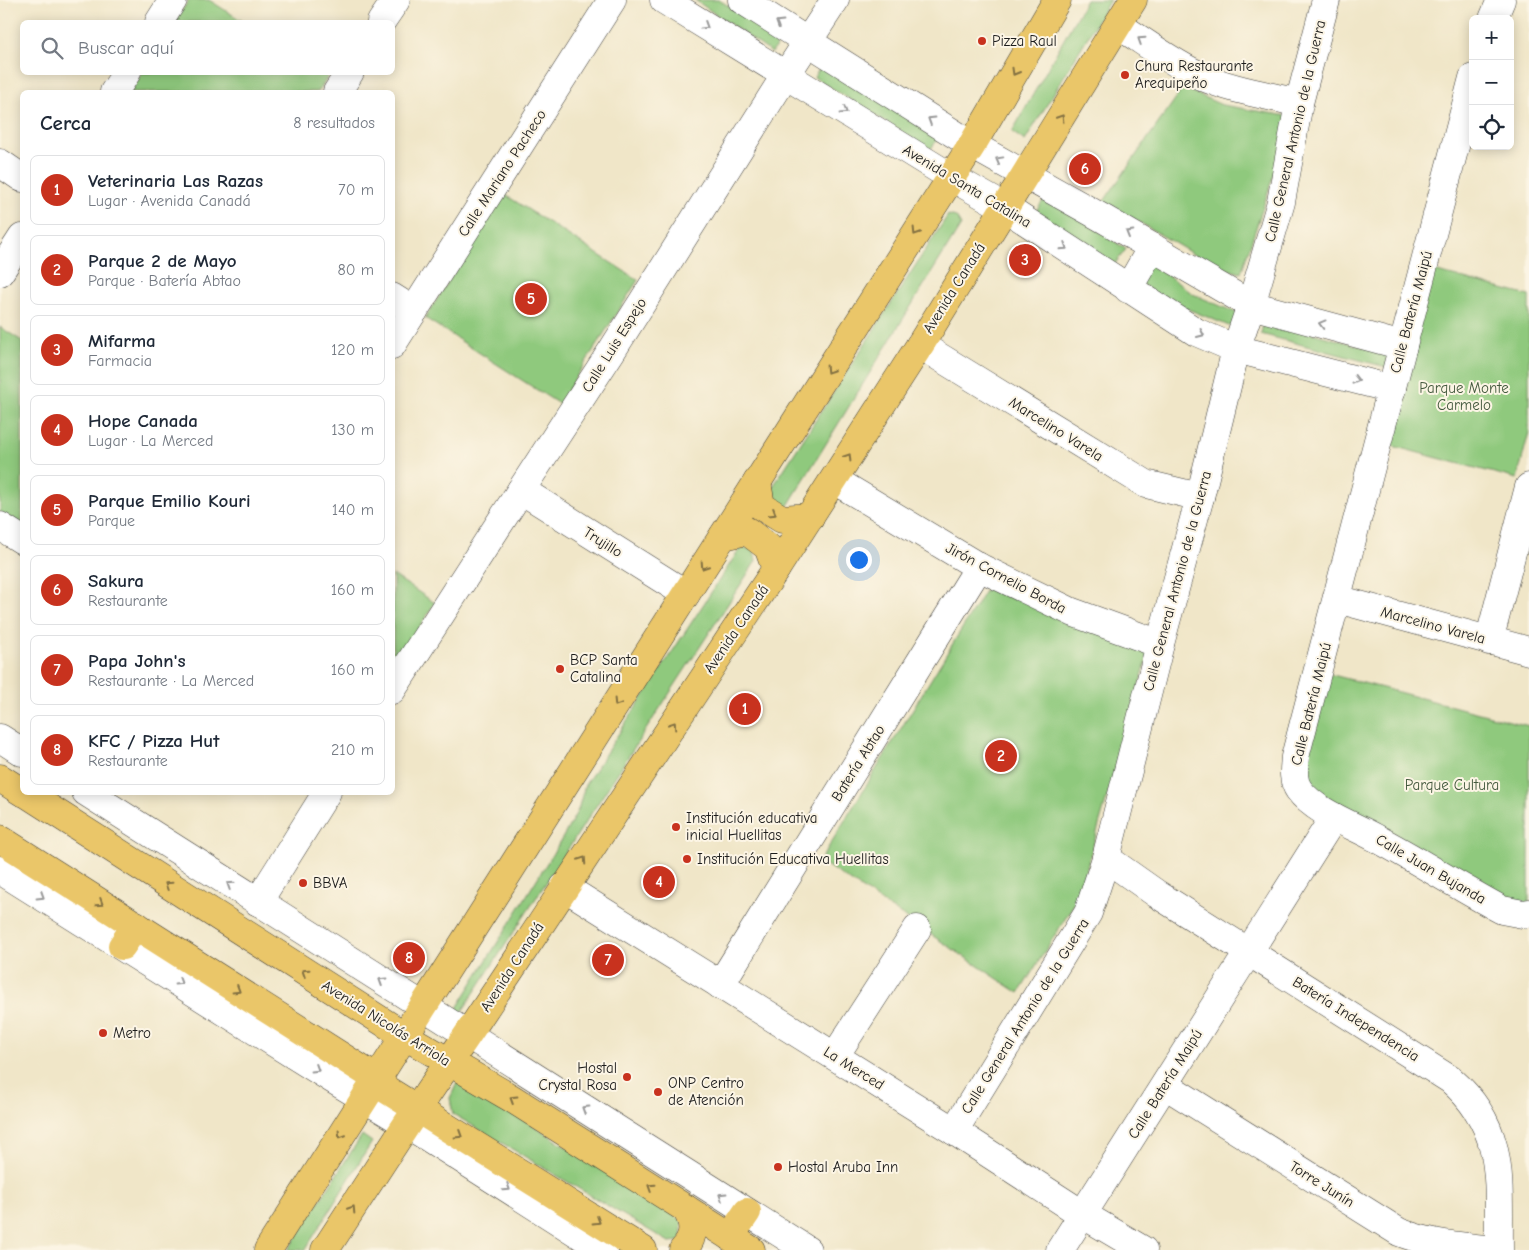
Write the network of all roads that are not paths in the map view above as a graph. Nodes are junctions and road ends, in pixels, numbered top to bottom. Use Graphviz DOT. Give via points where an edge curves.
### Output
graph roads {
  1 [pos="173,0"];
  2 [pos="396,0"];
  3 [pos="612,0"];
  4 [pos="664,0"];
  5 [pos="742,0"];
  6 [pos="835,0"];
  7 [pos="1057,0"];
  8 [pos="1133,0"];
  9 [pos="1326,0"];
  10 [pos="1501,0"];
  11 [pos="1495,15"];
  12 [pos="160,20"];
  13 [pos="383,20"];
  14 [pos="1118,25"];
  15 [pos="808,42"];
  16 [pos="125,75"];
  17 [pos="348,75"];
  18 [pos="786,75"];
  19 [pos="115,90"];
  20 [pos="338,90"];
  21 [pos="1469,93"];
  22 [pos="1299,103"];
  23 [pos="972,145"];
  24 [pos="0,163"];
  25 [pos="1026,175"];
  26 [pos="20,177"];
  27 [pos="951,177"];
  28 [pos="1004,207"];
  29 [pos="20,241"];
  30 [pos="1152,247"];
  31 [pos="0,272"];
  32 [pos="1128,289"];
  33 [pos="403,304"];
  34 [pos="1252,305"];
  35 [pos="395,334"];
  36 [pos="920,345"];
  37 [pos="1403,346"];
  38 [pos="1236,349"];
  39 [pos="1392,389"];
  40 [pos="834,480"];
  41 [pos="757,482"];
  42 [pos="1529,487"];
  43 [pos="521,490"];
  44 [pos="1200,497"];
  45 [pos="810,517"];
  46 [pos="0,526"];
  47 [pos="723,536"];
  48 [pos="20,539"];
  49 [pos="980,567"];
  50 [pos="776,569"];
  51 [pos="686,594"];
  52 [pos="1336,599"];
  53 [pos="1490,641"];
  54 [pos="1160,644"];
  55 [pos="1529,651"];
  56 [pos="395,685"];
  57 [pos="0,738"];
  58 [pos="20,751"];
  59 [pos="25,795"];
  60 [pos="91,795"];
  61 [pos="325,795"];
  62 [pos="1334,817"];
  63 [pos="0,839"];
  64 [pos="1106,858"];
  65 [pos="0,870"];
  66 [pos="564,887"];
  67 [pos="258,902"];
  68 [pos="1529,913"];
  69 [pos="917,929"];
  70 [pos="129,936"];
  71 [pos="1249,952"];
  72 [pos="720,984"];
  73 [pos="424,1007"];
  74 [pos="468,1034"];
  75 [pos="405,1036"];
  76 [pos="835,1056"];
  77 [pos="449,1062"];
  78 [pos="1165,1085"];
  79 [pos="370,1089"];
  80 [pos="412,1116"];
  81 [pos="954,1131"];
  82 [pos="685,1208"];
  83 [pos="747,1212"];
  84 [pos="1082,1214"];
  85 [pos="740,1243"];
  86 [pos="268,1250"];
  87 [pos="325,1250"];
  88 [pos="604,1250"];
  89 [pos="643,1250"];
  90 [pos="683,1250"];
  91 [pos="807,1250"];
  92 [pos="1060,1250"];
  93 [pos="1143,1250"];
  94 [pos="1492,1250"];
  95 [pos="1498,1250"];
  1 -- 12 [label="street"];
  2 -- 13 [label="street"];
  3 -- 33 [label="street, Calle Mariano Pacheco"];
  4 -- 18 [label="street, Avenida Santa Catalina, one-way"];
  15 -- 5 [label="street, one-way"];
  6 -- 15 [label="street, Calle Luis Espejo"];
  7 -- 23 [label="main road, one-way"];
  8 -- 14 [label="main road, Avenida Canadá"];
  9 -- 22 [label="street, Calle General Antonio de la Guerra"];
  10 -- 11 [label="street"];
  22 -- 14 [label="street, one-way" via="1202,76"];
  25 -- 14 [label="main road, Avenida Canadá, one-way"];
  15 -- 18 [label="street, Calle Luis Espejo"];
  23 -- 15 [label="street, one-way"];
  16 -- 19 [label="street"];
  17 -- 20 [label="street"];
  18 -- 27 [label="street, Avenida Santa Catalina, one-way"];
  18 -- 43 [label="street, Calle Luis Espejo"];
  21 -- 37 [label="street, Calle Batería Maipú"];
  22 -- 34 [label="street, Calle General Antonio de la Guerra" via="1281,202"];
  25 -- 23 [label="street, one-way"];
  23 -- 27 [label="main road"];
  24 -- 26 [label="street"];
  25 -- 28 [label="main road, Avenida Canadá"];
  30 -- 25 [label="street, one-way"];
  27 -- 28 [label="street, Avenida Santa Catalina"];
  27 -- 41 [label="main road, one-way"];
  28 -- 32 [label="street, Avenida Santa Catalina, one-way"];
  28 -- 36 [label="main road, Avenida Canadá"];
  29 -- 31 [label="street"];
  30 -- 32 [label="street"];
  30 -- 34 [label="street"];
  32 -- 38 [label="street, Avenida Santa Catalina, one-way" via="1196,332"];
  33 -- 35 [label="street, Calle Mariano Pacheco"];
  37 -- 34 [label="street, one-way"];
  34 -- 38 [label="street, Calle General Antonio de la Guerra"];
  40 -- 36 [label="main road, Avenida Canadá, one-way"];
  36 -- 44 [label="street, Marcelino Varela" via="1146,484"];
  37 -- 39 [label="street, Calle Batería Maipú"];
  38 -- 39 [label="street, Avenida Santa Catalina, one-way"];
  38 -- 44 [label="street, Calle General Antonio de la Guerra"];
  39 -- 52 [label="street, Calle Batería Maipú"];
  40 -- 45 [label="main road, Avenida Canadá"];
  40 -- 49 [label="street, Jirón Cornelio Borda"];
  41 -- 45 [label="main road, one-way" via="761,506 782,519"];
  41 -- 47 [label="main road"];
  42 -- 53 [label="street"];
  43 -- 51 [label="street, Trujillo"];
  43 -- 56 [label="street, Calle Luis Espejo"];
  44 -- 54 [label="street, Calle General Antonio de la Guerra"];
  45 -- 50 [label="main road, Avenida Canadá"];
  46 -- 48 [label="street"];
  47 -- 50 [label="main road" via="747,532 768,546"];
  47 -- 51 [label="main road, one-way"];
  49 -- 54 [label="street, Jirón Cornelio Borda" via="1072,612"];
  49 -- 72 [label="street, Batería Abtao"];
  66 -- 50 [label="main road, Avenida Canadá, one-way"];
  51 -- 73 [label="main road, one-way"];
  52 -- 53 [label="street, Marcelino Varela"];
  52 -- 62 [label="street, Calle Batería Maipú" via="1295,757 1293,778 1310,801"];
  53 -- 55 [label="street, Marcelino Varela"];
  54 -- 64 [label="street, Calle General Antonio de la Guerra"];
  57 -- 58 [label="street"];
  75 -- 59 [label="main road, Avenida Nicolás Arriola, one-way"];
  67 -- 60 [label="street, one-way"];
  61 -- 67 [label="street"];
  62 -- 68 [label="street, Calle Juan Bujanda" via="1502,910"];
  62 -- 71 [label="street, Calle Batería Maipú"];
  63 -- 70 [label="main road, one-way"];
  64 -- 71 [label="street, Batería Independencia"];
  64 -- 81 [label="street, Calle General Antonio de la Guerra" via="1088,913"];
  65 -- 70 [label="street, one-way"];
  66 -- 72 [label="street, La Merced"];
  66 -- 74 [label="main road, Avenida Canadá"];
  73 -- 67 [label="street, one-way"];
  69 -- 76 [label="street"];
  70 -- 79 [label="main road, one-way"];
  71 -- 78 [label="street, Calle Batería Maipú"];
  71 -- 95 [label="street, Batería Independencia" via="1462,1089 1488,1127 1497,1158"];
  72 -- 76 [label="street, La Merced"];
  73 -- 74 [label="street"];
  73 -- 75 [label="main road"];
  74 -- 77 [label="main road, Avenida Canadá"];
  83 -- 74 [label="street, one-way"];
  75 -- 77 [label="main road, Avenida Nicolás Arriola"];
  75 -- 79 [label="main road"];
  76 -- 81 [label="street, La Merced"];
  77 -- 80 [label="main road, Avenida Canadá"];
  82 -- 77 [label="main road, Avenida Nicolás Arriola, one-way"];
  78 -- 84 [label="street, Calle Batería Maipú"];
  78 -- 94 [label="street, Torre Junín" via="1399,1232 1433,1242"];
  79 -- 80 [label="street"];
  79 -- 86 [label="main road, one-way"];
  87 -- 80 [label="main road, Avenida Canadá, one-way"];
  80 -- 88 [label="street, one-way"];
  80 -- 89 [label="main road, one-way"];
  81 -- 84 [label="street, La Merced"];
  82 -- 85 [label="main road, Avenida Nicolás Arriola"];
  82 -- 90 [label="main road" via="693,1228"];
  83 -- 85 [label="main road"];
  83 -- 91 [label="street"];
  84 -- 92 [label="street, Calle Batería Maipú"];
  84 -- 93 [label="street, La Merced"];
}
